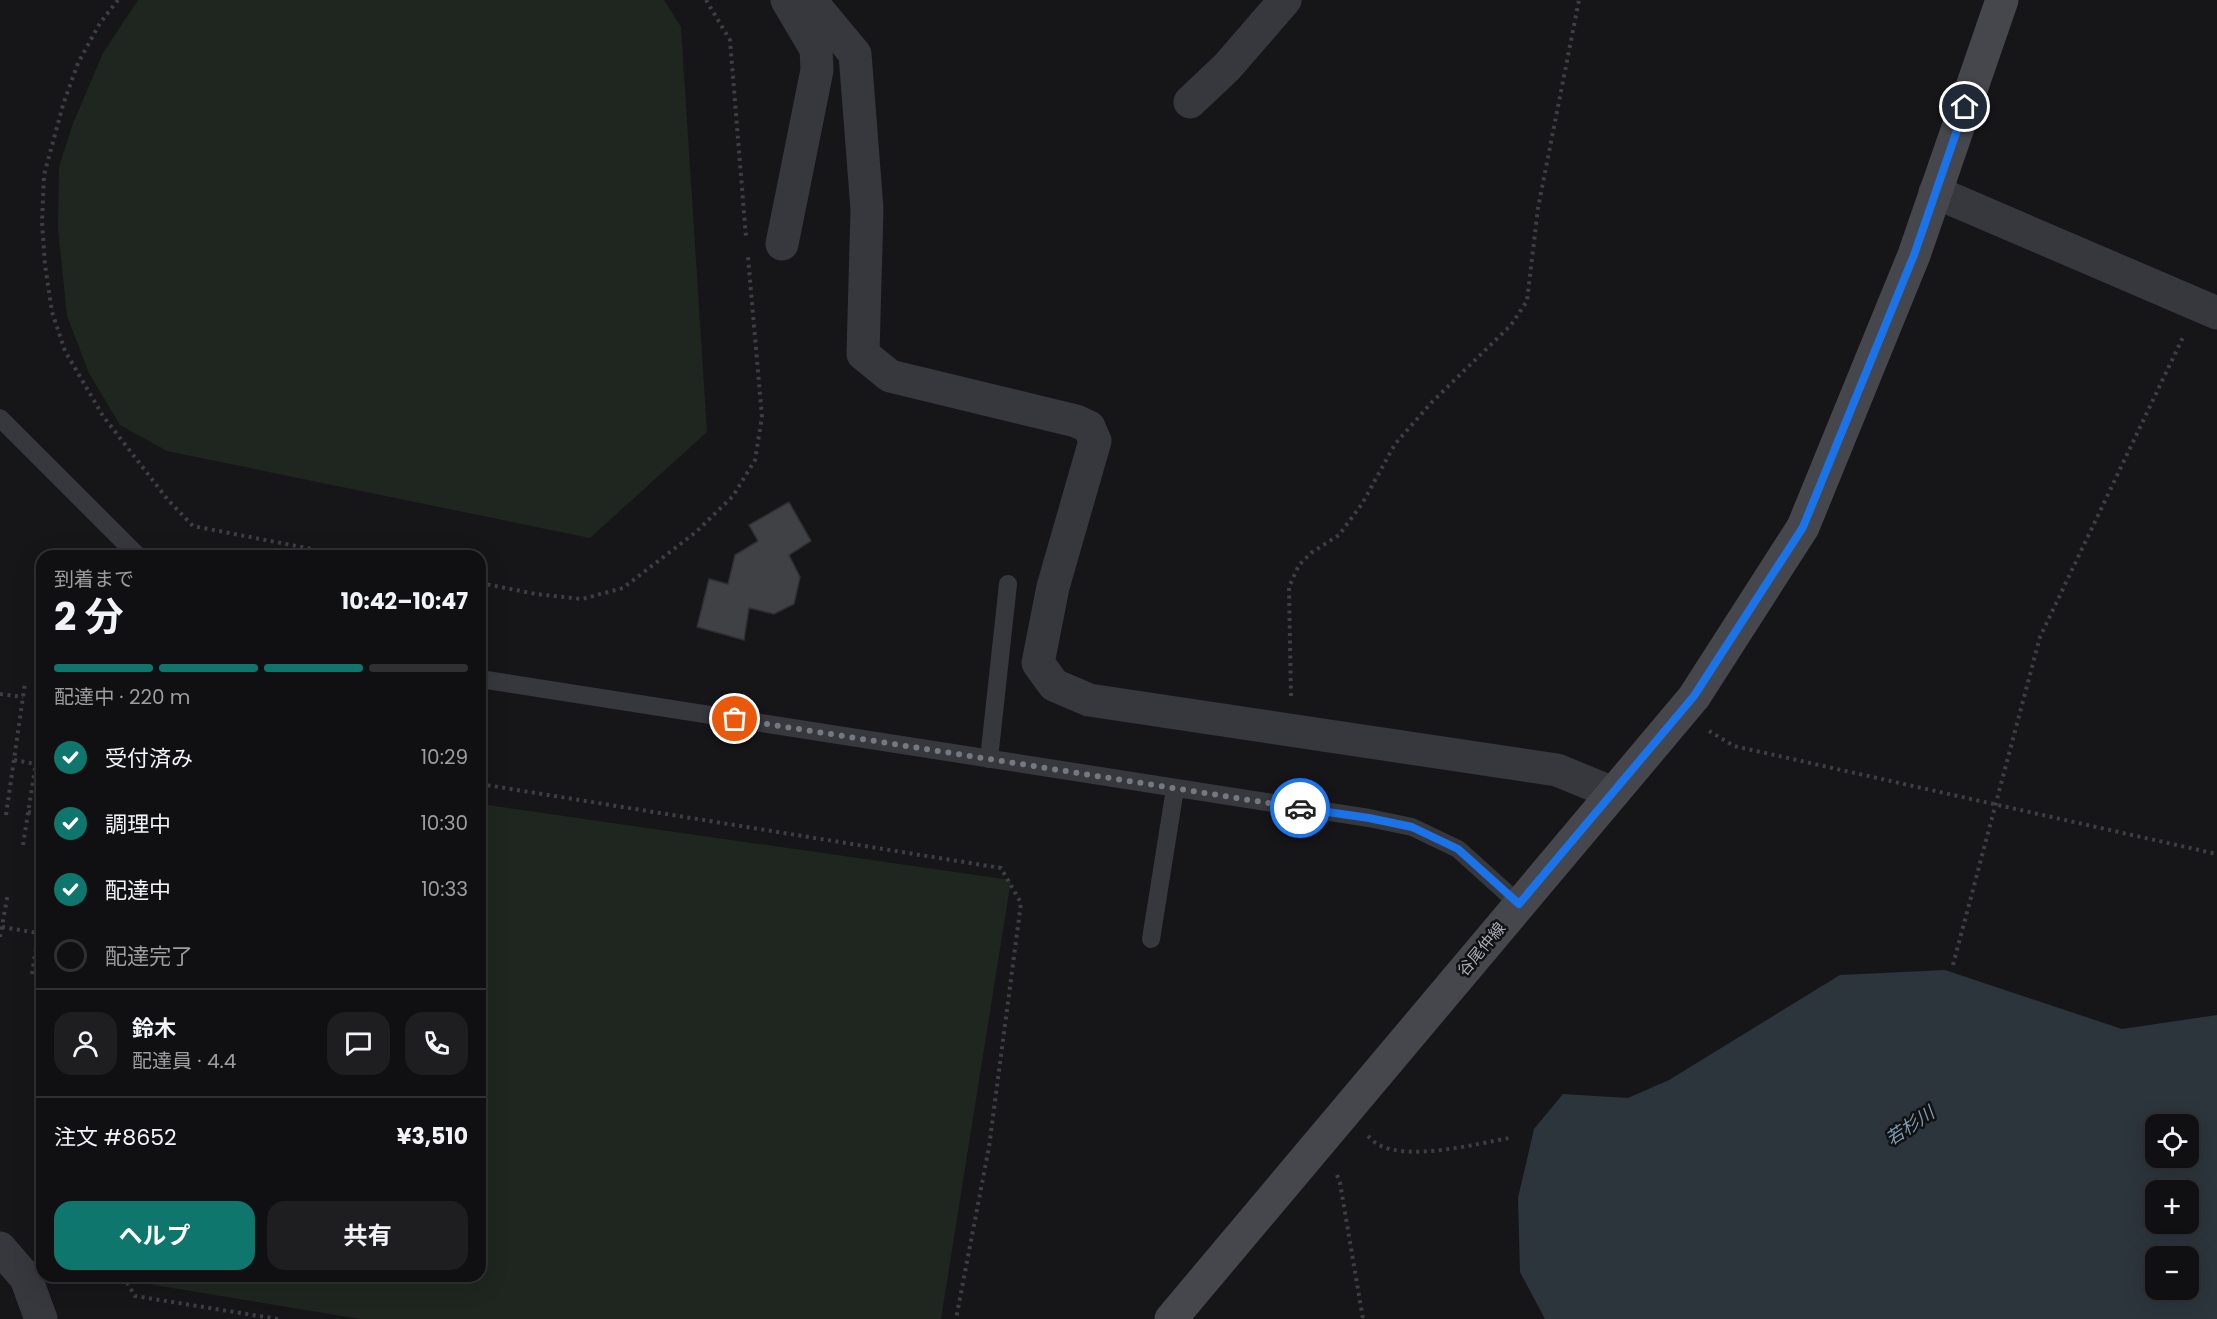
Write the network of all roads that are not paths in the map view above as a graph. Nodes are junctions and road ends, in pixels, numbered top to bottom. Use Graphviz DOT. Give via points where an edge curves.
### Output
graph roads {
  1 [pos="787,0"];
  2 [pos="810,0"];
  3 [pos="1285,0"];
  4 [pos="2002,0"];
  5 [pos="1191,102"];
  6 [pos="1935,192"];
  7 [pos="782,244"];
  8 [pos="2207,309"];
  9 [pos="0,418"];
  10 [pos="132,550"];
  11 [pos="1008,584"];
  12 [pos="486,680"];
  13 [pos="989,759"];
  14 [pos="1175,789"];
  15 [pos="1613,793"];
  16 [pos="1519,904"];
  17 [pos="1151,939"];
  18 [pos="0,1248"];
  19 [pos="41,1282"];
  20 [pos="39,1313"];
  21 [pos="1171,1319"];
  1 -- 7 [label="street" via="816,49 817,70"];
  2 -- 15 [label="street" via="855,54 867,209 863,354 890,376 1076,421 1089,427 1095,441 1053,586 1038,663 1054,685 1089,700 1557,770"];
  3 -- 5 [label="street"];
  4 -- 6 [label="main road, 谷尾仲線"];
  6 -- 8 [label="street"];
  6 -- 15 [label="main road, 谷尾仲線" via="1914,255 1803,527 1694,696"];
  9 -- 10 [label="lane"];
  11 -- 13 [label="lane"];
  12 -- 13 [label="lane"];
  13 -- 14 [label="lane"];
  14 -- 16 [label="lane" via="1412,827 1458,849"];
  14 -- 17 [label="lane"];
  15 -- 16 [label="main road, 谷尾仲線"];
  16 -- 21 [label="main road, 谷尾仲線"];
  18 -- 20 [label="street" via="26,1278"];
  19 -- 20 [label="street"];
}
